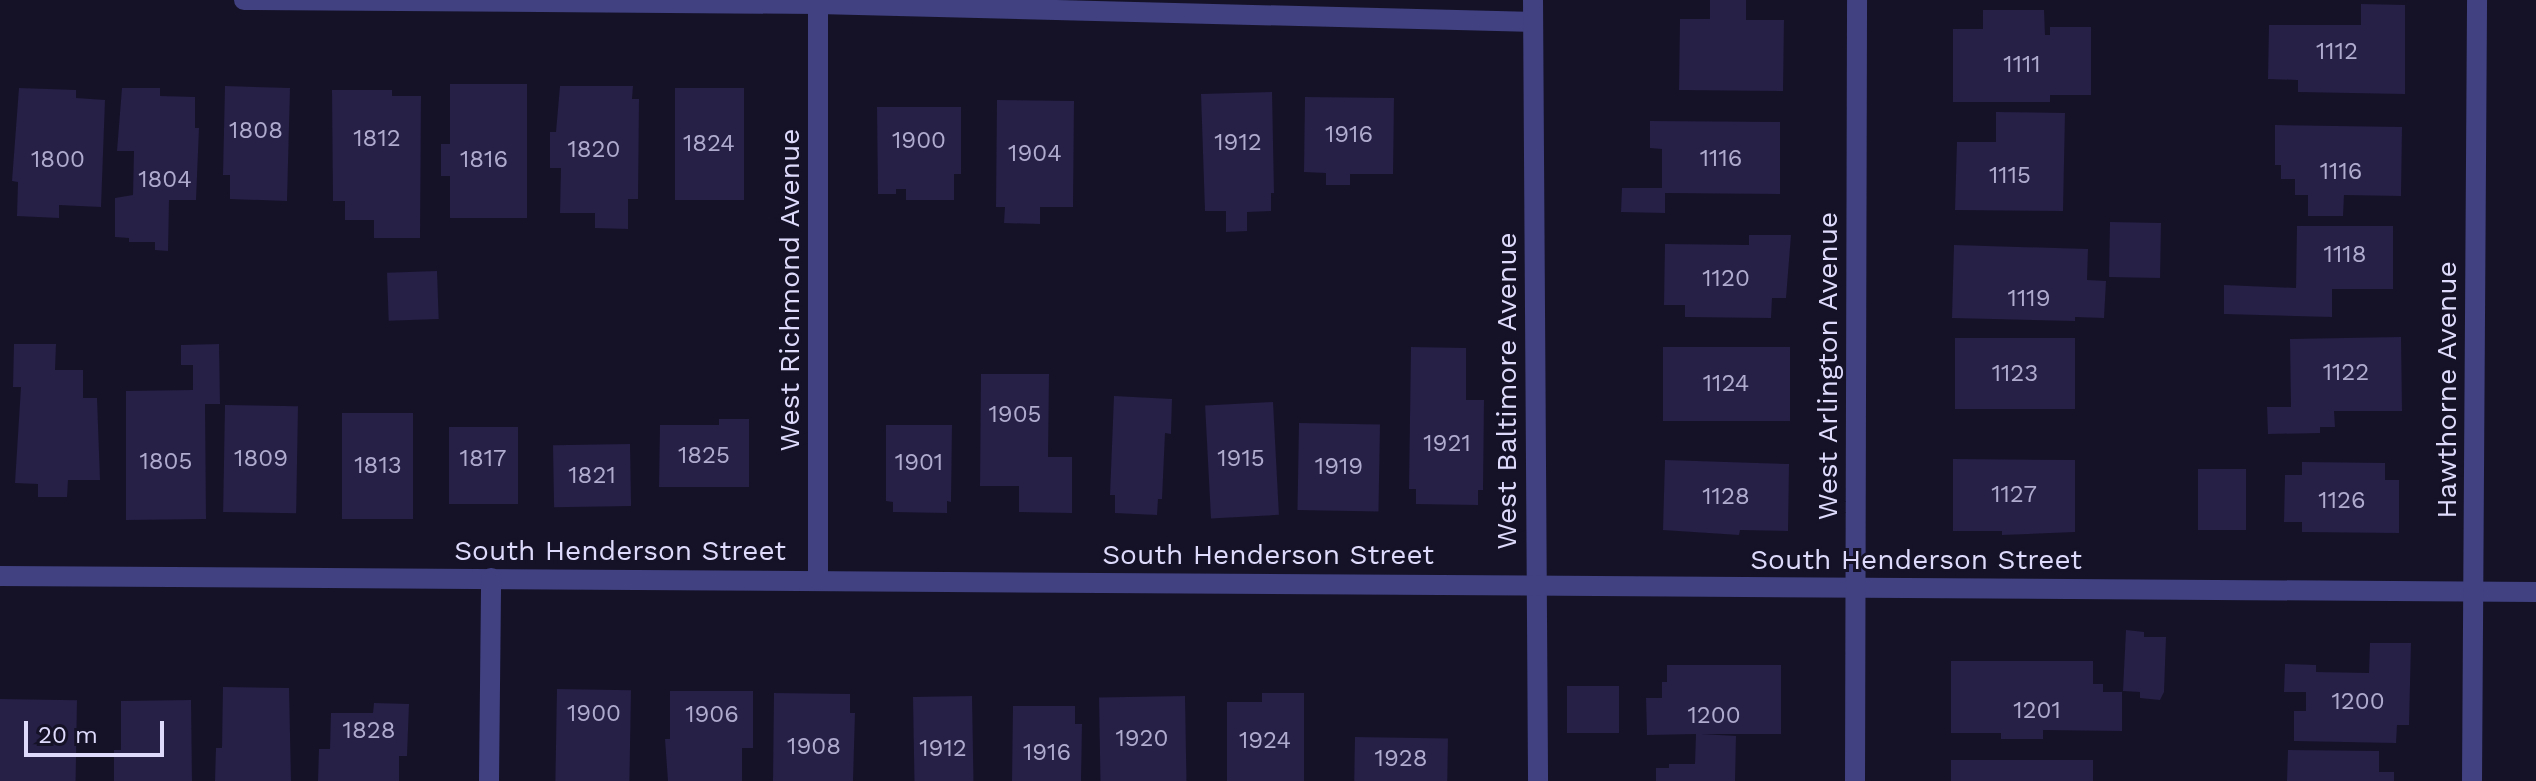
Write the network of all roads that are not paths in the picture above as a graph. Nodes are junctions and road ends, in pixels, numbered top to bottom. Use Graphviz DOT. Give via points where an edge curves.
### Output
graph roads {
  1 [pos="244,0"];
  2 [pos="1533,0"];
  3 [pos="1857,0"];
  4 [pos="2477,0"];
  5 [pos="818,2"];
  6 [pos="1533,22"];
  7 [pos="0,576"];
  8 [pos="491,578"];
  9 [pos="818,580"];
  10 [pos="1537,585"];
  11 [pos="1856,587"];
  12 [pos="2473,592"];
  13 [pos="2536,592"];
  14 [pos="489,781"];
  15 [pos="1538,781"];
  16 [pos="1855,781"];
  17 [pos="2472,781"];
  1 -- 5 [label="street"];
  2 -- 6 [label="street, West Baltimore Avenue"];
  3 -- 11 [label="street, West Arlington Avenue"];
  4 -- 12 [label="street, Hawthorne Avenue"];
  5 -- 6 [label="street"];
  5 -- 9 [label="street, West Richmond Avenue"];
  6 -- 10 [label="street, West Baltimore Avenue"];
  7 -- 8 [label="street, South Henderson Street"];
  8 -- 9 [label="street, South Henderson Street"];
  8 -- 14 [label="street"];
  9 -- 10 [label="street, South Henderson Street"];
  10 -- 11 [label="street, South Henderson Street"];
  10 -- 15 [label="street, West Baltimore Avenue"];
  11 -- 12 [label="street, South Henderson Street"];
  11 -- 16 [label="street, West Arlington Avenue"];
  12 -- 13 [label="street, South Henderson Street"];
  12 -- 17 [label="street, Hawthorne Avenue"];
}
